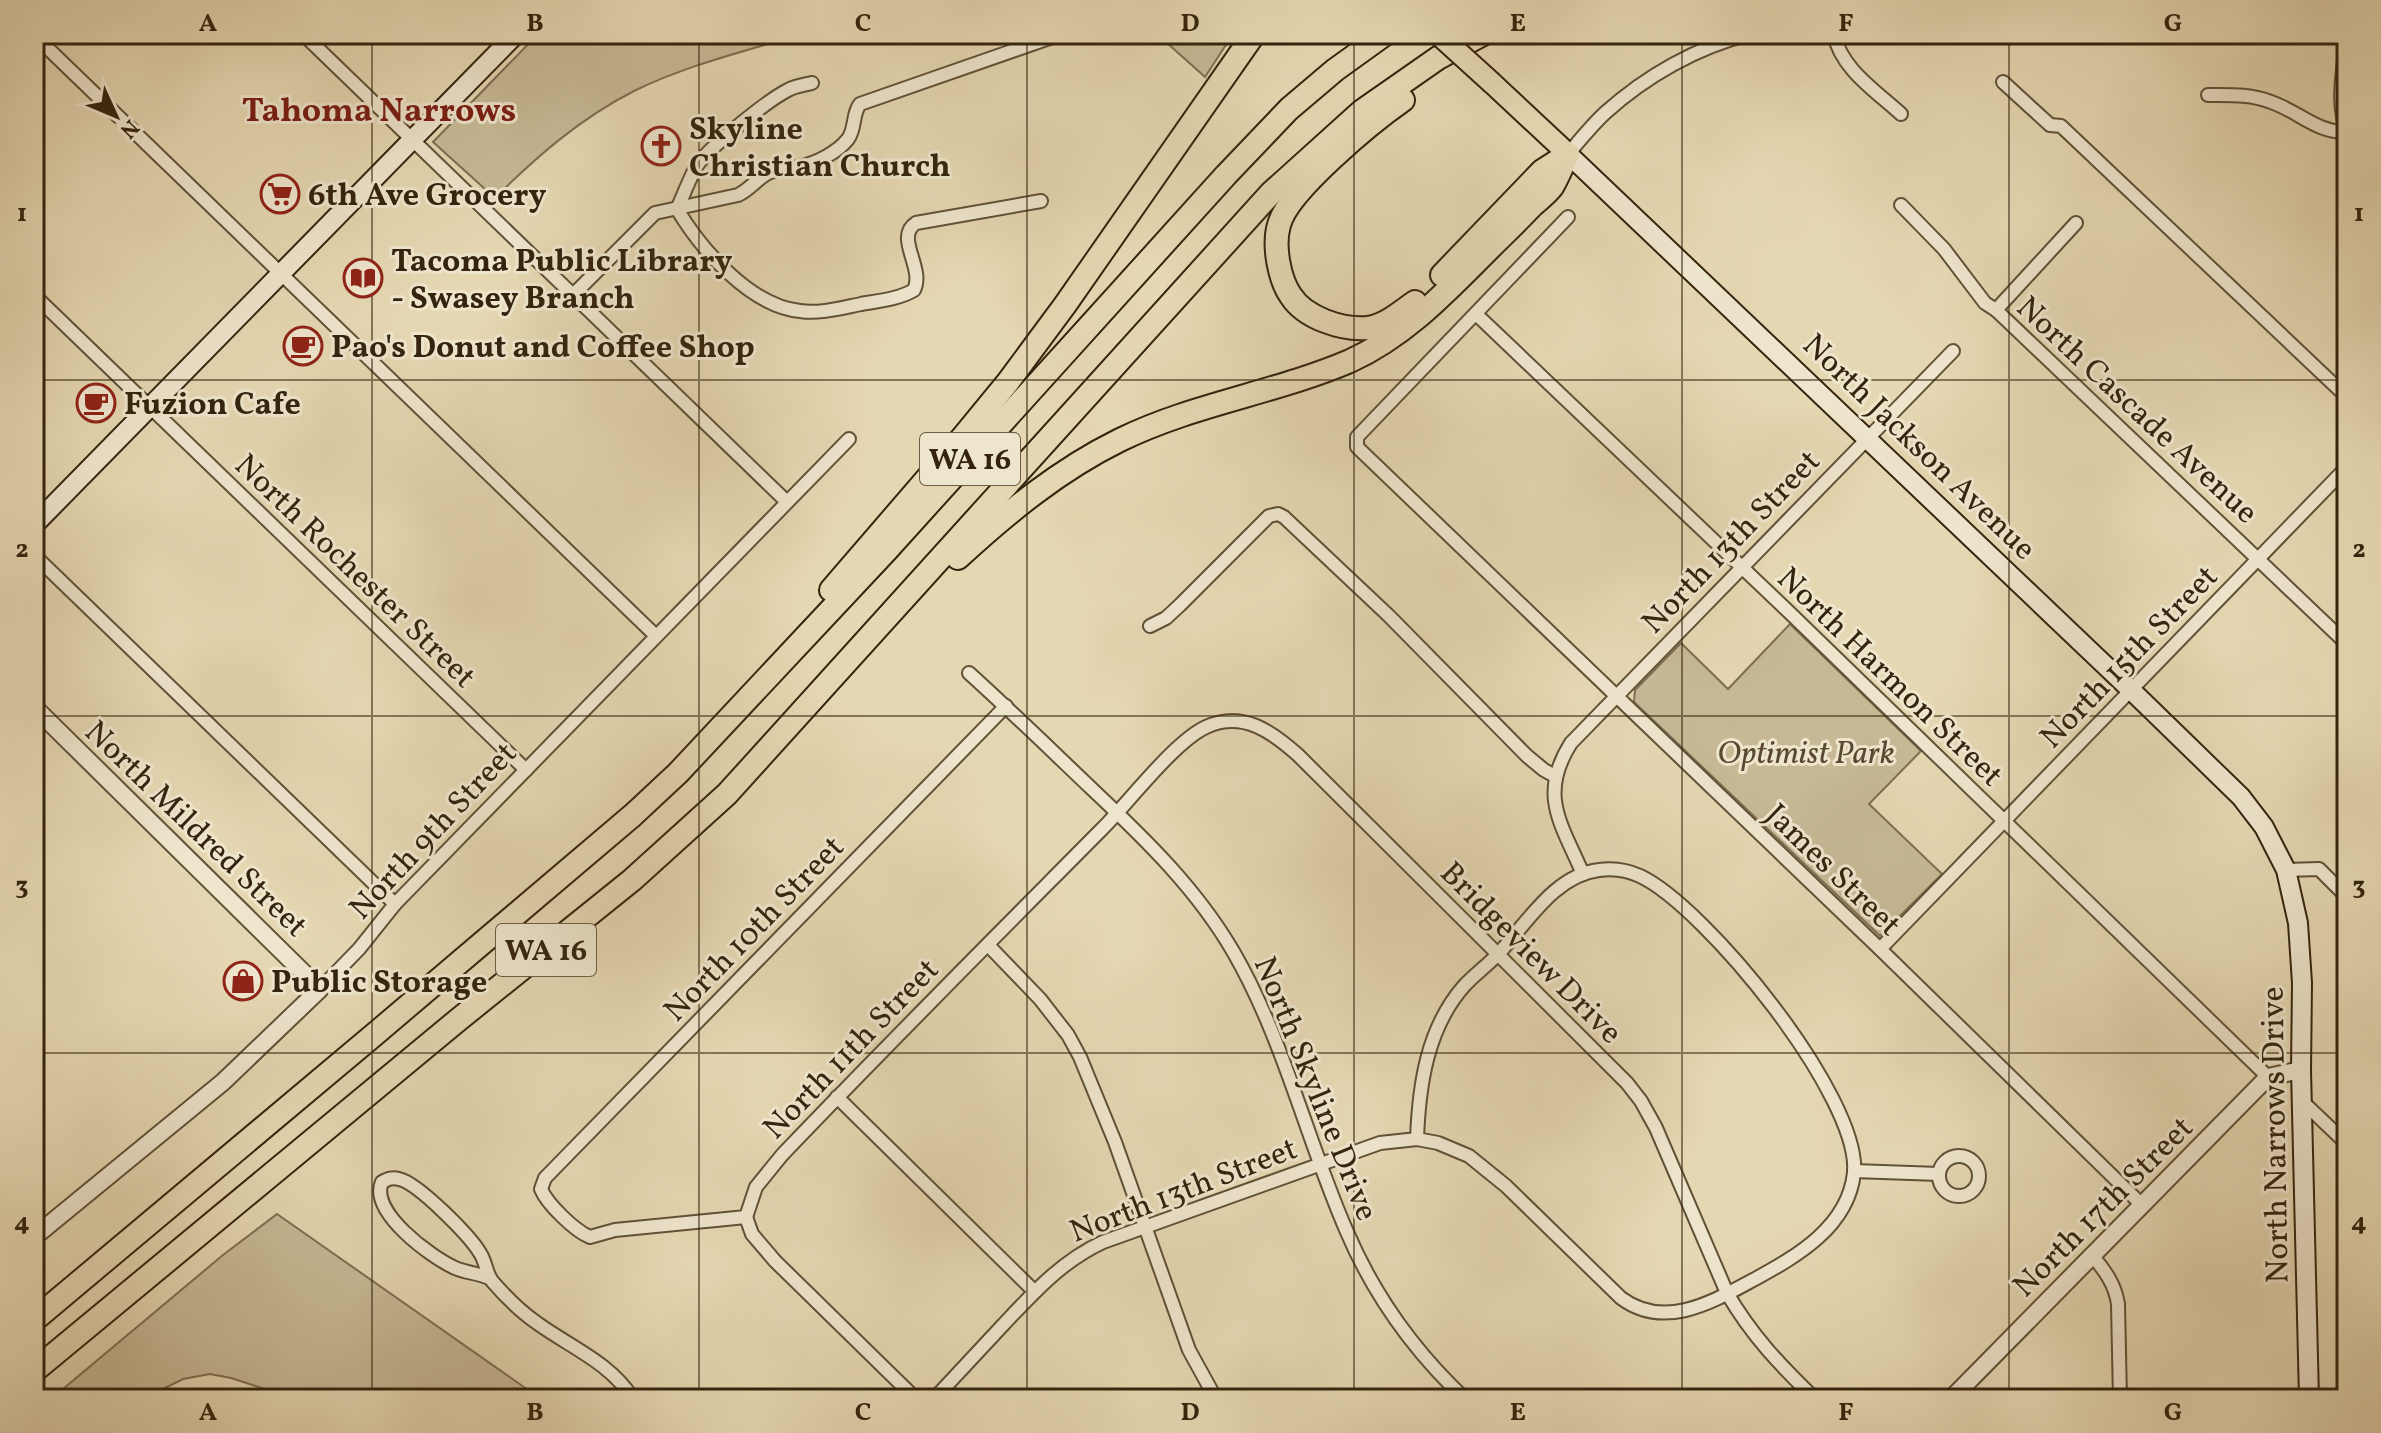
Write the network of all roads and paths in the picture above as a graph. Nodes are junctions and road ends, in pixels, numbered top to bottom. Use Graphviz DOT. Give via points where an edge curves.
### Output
graph roads {
  1 [pos="303,34"];
  2 [pos="516,34"];
  3 [pos="1061,34"];
  4 [pos="1254,34"];
  5 [pos="1385,34"];
  6 [pos="1438,34"];
  7 [pos="1483,34"];
  8 [pos="1498,34"];
  9 [pos="1750,34"];
  10 [pos="1834,34"];
  11 [pos="2346,34"];
  12 [pos="34,35"];
  13 [pos="2003,82"];
  14 [pos="812,83"];
  15 [pos="2208,95"];
  16 [pos="1901,114"];
  17 [pos="2347,132"];
  18 [pos="412,140"];
  19 [pos="1568,154"];
  20 [pos="1041,201"];
  21 [pos="1901,205"];
  22 [pos="677,209"];
  23 [pos="1568,217"];
  24 [pos="2076,223"];
  25 [pos="281,273"];
  26 [pos="34,295"];
  27 [pos="573,295"];
  28 [pos="1996,310"];
  29 [pos="1476,314"];
  30 [pos="1953,351"];
  31 [pos="2347,397"];
  32 [pos="150,407"];
  33 [pos="1867,438"];
  34 [pos="849,439"];
  35 [pos="2347,467"];
  36 [pos="787,502"];
  37 [pos="34,525"];
  38 [pos="34,555"];
  39 [pos="2258,559"];
  40 [pos="1741,567"];
  41 [pos="1150,626"];
  42 [pos="656,636"];
  43 [pos="2347,644"];
  44 [pos="863,645"];
  45 [pos="969,673"];
  46 [pos="2131,690"];
  47 [pos="1615,695"];
  48 [pos="1006,706"];
  49 [pos="34,707"];
  50 [pos="526,770"];
  51 [pos="1555,776"];
  52 [pos="1118,813"];
  53 [pos="2004,821"];
  54 [pos="2286,870"];
  55 [pos="1583,874"];
  56 [pos="552,882"];
  57 [pos="2347,897"];
  58 [pos="395,904"];
  59 [pos="988,945"];
  60 [pos="1880,949"];
  61 [pos="1497,956"];
  62 [pos="320,989"];
  63 [pos="2301,1070"];
  64 [pos="2268,1077"];
  65 [pos="837,1097"];
  66 [pos="2303,1102"];
  67 [pos="1417,1139"];
  68 [pos="2347,1144"];
  69 [pos="1321,1163"];
  70 [pos="1854,1171"];
  71 [pos="1939,1174"];
  72 [pos="2142,1205"];
  73 [pos="746,1217"];
  74 [pos="1145,1228"];
  75 [pos="205,1230"];
  76 [pos="34,1237"];
  77 [pos="2092,1255"];
  78 [pos="491,1279"];
  79 [pos="1034,1291"];
  80 [pos="1727,1293"];
  81 [pos="34,1320"];
  82 [pos="34,1371"];
  83 [pos="34,1383"];
  84 [pos="633,1399"];
  85 [pos="916,1399"];
  86 [pos="934,1399"];
  87 [pos="1216,1399"];
  88 [pos="1465,1399"];
  89 [pos="1815,1399"];
  90 [pos="1951,1399"];
  91 [pos="2120,1399"];
  92 [pos="2309,1399"];
  1 -- 18 [label="street"];
  2 -- 18 [label="main road"];
  3 -- 22 [label="street" via="860,104 848,138 826,156 767,174 738,195"];
  4 -- 56 [label="highway" via="1065,305 962,438 713,726"];
  5 -- 56 [label="highway, WA 16" via="1289,109 727,724 633,815"];
  6 -- 19 [label="main road, North Jackson Avenue, bridge"];
  7 -- 44 [label="highway, WA 16" via="1362,111 1271,193"];
  8 -- 19 [label="highway" via="1382,114 1288,204 1279,225 1277,260 1291,297 1339,327 1370,328 1395,317 1421,297 1542,171"];
  9 -- 19 [label="street" via="1649,79 1603,115"];
  10 -- 16 [label="street" via="1849,67"];
  11 -- 17 [label="street" via="2340,87"];
  12 -- 25 [label="street"];
  13 -- 31 [label="street" via="2050,125 2061,126"];
  14 -- 22 [label="street" via="786,90 728,134 695,168"];
  15 -- 17 [label="street" via="2258,98 2320,128"];
  18 -- 25 [label="main road"];
  18 -- 27 [label="street"];
  19 -- 33 [label="main road, North Jackson Avenue"];
  19 -- 44 [label="highway" via="1552,187 1410,325 1350,360 1167,419 1076,463 1006,514"];
  20 -- 22 [label="street" via="916,223 908,234 918,275 914,290 808,312 784,308 749,290 692,233"];
  21 -- 28 [label="street, North Cascade Avenue"];
  22 -- 27 [label="street" via="655,213"];
  23 -- 29 [label="street"];
  24 -- 28 [label="street"];
  25 -- 32 [label="main road"];
  25 -- 42 [label="street"];
  26 -- 32 [label="street, North Rochester Street"];
  27 -- 36 [label="street"];
  28 -- 39 [label="street, North Cascade Avenue"];
  29 -- 40 [label="street, North Harmon Street"];
  29 -- 47 [label="street, James Street" via="1357,437 1356,446"];
  30 -- 33 [label="street, North 13th Street"];
  32 -- 37 [label="main road"];
  32 -- 50 [label="street, North Rochester Street"];
  33 -- 40 [label="street, North 13th Street"];
  33 -- 46 [label="main road, North Jackson Avenue"];
  34 -- 36 [label="street, North 9th Street"];
  35 -- 39 [label="street, North 15th Street"];
  36 -- 42 [label="street, North 9th Street"];
  38 -- 58 [label="street"];
  39 -- 43 [label="street, North Cascade Avenue"];
  39 -- 46 [label="street, North 15th Street"];
  40 -- 47 [label="street, North 13th Street"];
  40 -- 53 [label="street, North Harmon Street"];
  41 -- 51 [label="street" via="1166,618 1269,516 1278,514 1536,764"];
  42 -- 50 [label="street, North 9th Street"];
  44 -- 75 [label="highway, WA 16" via="727,794 632,880"];
  45 -- 48 [label="street, North Skyline Drive"];
  46 -- 53 [label="street, North 15th Street"];
  46 -- 54 [label="main road, North Jackson Avenue" via="2241,797"];
  47 -- 51 [label="street, North 13th Street" via="1571,743"];
  47 -- 60 [label="street, James Street"];
  48 -- 52 [label="street, North Skyline Drive"];
  48 -- 73 [label="street, North 10th Street" via="545,1178 541,1189 590,1237"];
  49 -- 62 [label="street, North Mildred Street"];
  50 -- 58 [label="street, North 9th Street"];
  51 -- 55 [label="street" via="1557,814"];
  52 -- 59 [label="street, North 11th Street"];
  52 -- 61 [label="street, Bridgeview Drive" via="1192,735 1217,723 1252,723 1298,755"];
  52 -- 69 [label="street, North Skyline Drive" via="1180,877 1234,953 1276,1043"];
  53 -- 60 [label="street, North 15th Street"];
  53 -- 64 [label="street, North Harmon Street"];
  54 -- 57 [label="street" via="2319,869"];
  54 -- 63 [label="main road, North Narrows Drive" via="2298,923"];
  55 -- 61 [label="street" via="1554,892"];
  55 -- 70 [label="street" via="1610,869 1643,877 1746,971 1779,1011 1818,1075 1848,1139"];
  56 -- 81 [label="highway, WA 16"];
  58 -- 62 [label="street, North 9th Street"];
  59 -- 65 [label="street, North 11th Street"];
  59 -- 74 [label="street" via="1068,1035 1094,1086"];
  60 -- 72 [label="street, James Street"];
  61 -- 67 [label="street" via="1460,992 1438,1026 1423,1075"];
  61 -- 80 [label="street, Bridgeview Drive" via="1641,1101"];
  62 -- 76 [label="street, North 9th Street" via="223,1082"];
  63 -- 64 [label="street"];
  63 -- 66 [label="main road, North Narrows Drive"];
  64 -- 72 [label="street, North 17th Street"];
  65 -- 73 [label="street, North 11th Street" via="762,1177"];
  65 -- 79 [label="street"];
  66 -- 68 [label="street"];
  66 -- 92 [label="main road, North Narrows Drive"];
  67 -- 69 [label="street, North 13th Street" via="1380,1143"];
  67 -- 80 [label="street" via="1477,1161 1634,1307 1676,1313"];
  69 -- 74 [label="street, North 13th Street"];
  69 -- 88 [label="street, North Skyline Drive" via="1372,1283 1418,1348"];
  70 -- 71 [label="street"];
  70 -- 80 [label="street" via="1846,1199 1824,1233 1784,1263"];
  72 -- 77 [label="street, North 17th Street"];
  73 -- 85 [label="street" via="752,1234 775,1261"];
  74 -- 79 [label="street, North 13th Street" via="1081,1252"];
  74 -- 87 [label="street" via="1189,1350"];
  75 -- 82 [label="highway, WA 16"];
  75 -- 83 [label="highway"];
  77 -- 90 [label="street, North 17th Street"];
  77 -- 91 [label="street" via="2116,1292"];
  78 -- 78 [label="street" via="475,1246 439,1209 403,1180 382,1182 384,1207 407,1233 448,1264"];
  78 -- 84 [label="street" via="532,1319 607,1370"];
  79 -- 86 [label="street, North 13th Street"];
  80 -- 89 [label="street, Bridgeview Drive" via="1763,1347"];
}
